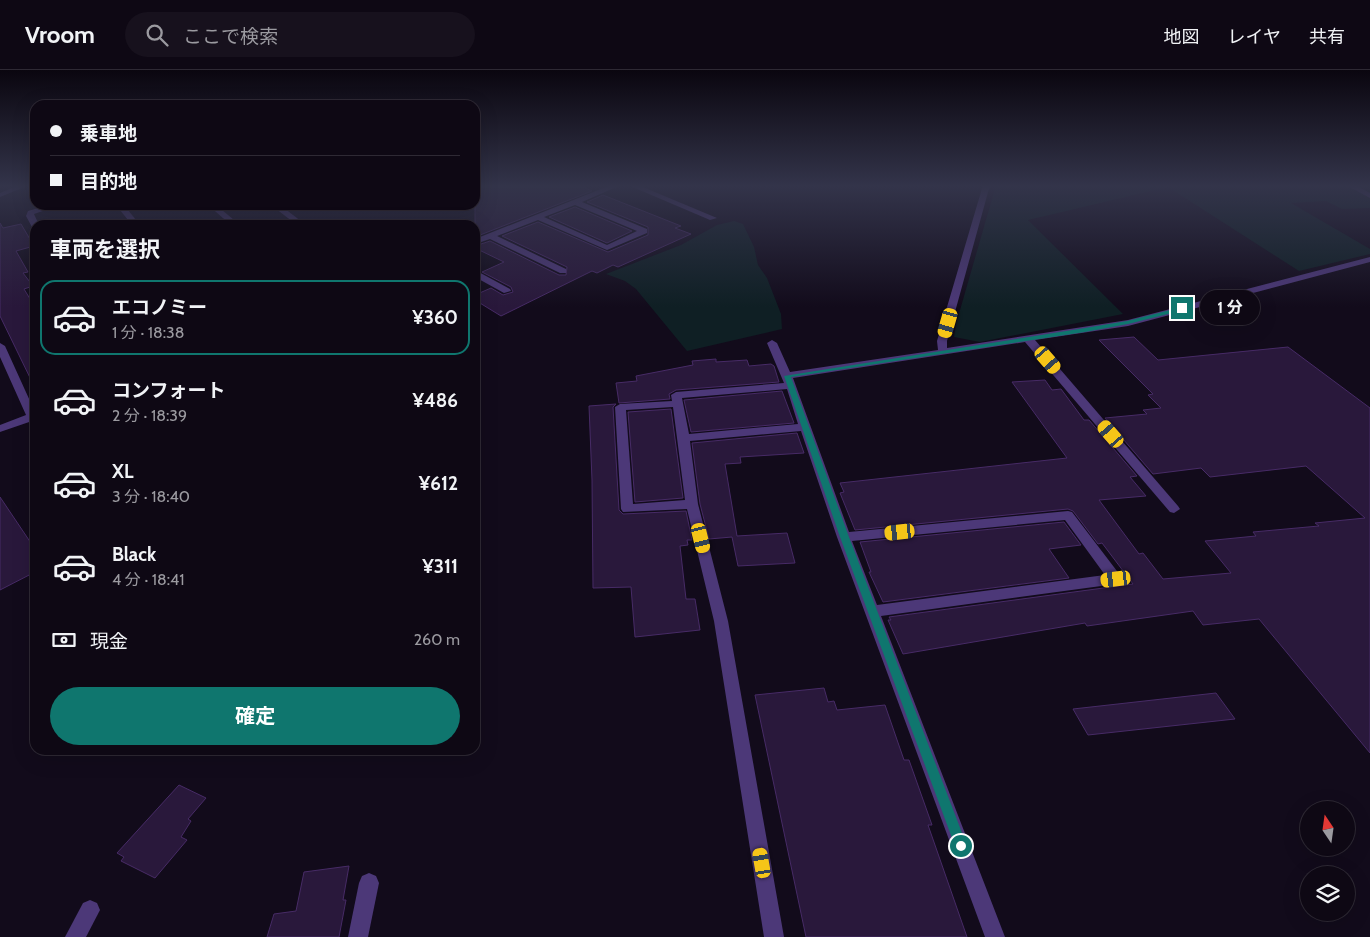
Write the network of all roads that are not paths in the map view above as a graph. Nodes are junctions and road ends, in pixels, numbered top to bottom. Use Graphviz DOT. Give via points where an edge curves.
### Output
graph roads {
  1 [pos="517,225"];
  2 [pos="557,225"];
  3 [pos="631,225"];
  4 [pos="975,225"];
  5 [pos="491,236"];
  6 [pos="480,240"];
  7 [pos="1370,259"];
  8 [pos="562,270"];
  9 [pos="480,276"];
  10 [pos="507,291"];
  11 [pos="1029,340"];
  12 [pos="772,343"];
  13 [pos="0,346"];
  14 [pos="943,353"];
  15 [pos="789,381"];
  16 [pos="677,404"];
  17 [pos="30,410"];
  18 [pos="30,417"];
  19 [pos="806,427"];
  20 [pos="0,429"];
  21 [pos="684,438"];
  22 [pos="692,504"];
  23 [pos="1174,509"];
  24 [pos="844,537"];
  25 [pos="872,611"];
  26 [pos="369,883"];
  27 [pos="90,910"];
  28 [pos="75,937"];
  29 [pos="358,937"];
  30 [pos="774,937"];
  31 [pos="994,937"];
  1 -- 5 [label="street"];
  2 -- 3 [label="street" via="607,248 644,231"];
  4 -- 14 [label="street" via="942,341"];
  5 -- 6 [label="street"];
  5 -- 8 [label="street"];
  7 -- 11 [label="street" via="1128,323"];
  9 -- 10 [label="street"];
  11 -- 14 [label="street"];
  11 -- 23 [label="street"];
  12 -- 15 [label="street"];
  13 -- 17 [label="street"];
  14 -- 15 [label="street"];
  15 -- 16 [label="street" via="676,395"];
  15 -- 19 [label="street"];
  16 -- 21 [label="street"];
  16 -- 22 [label="street" via="620,407 627,509"];
  18 -- 20 [label="street"];
  19 -- 21 [label="street"];
  19 -- 24 [label="street"];
  21 -- 22 [label="street"];
  22 -- 30 [label="street" via="721,621"];
  24 -- 25 [label="street"];
  24 -- 25 [label="street" via="1068,515 1116,579"];
  25 -- 31 [label="street"];
  26 -- 29 [label="street"];
  27 -- 28 [label="street"];
}
